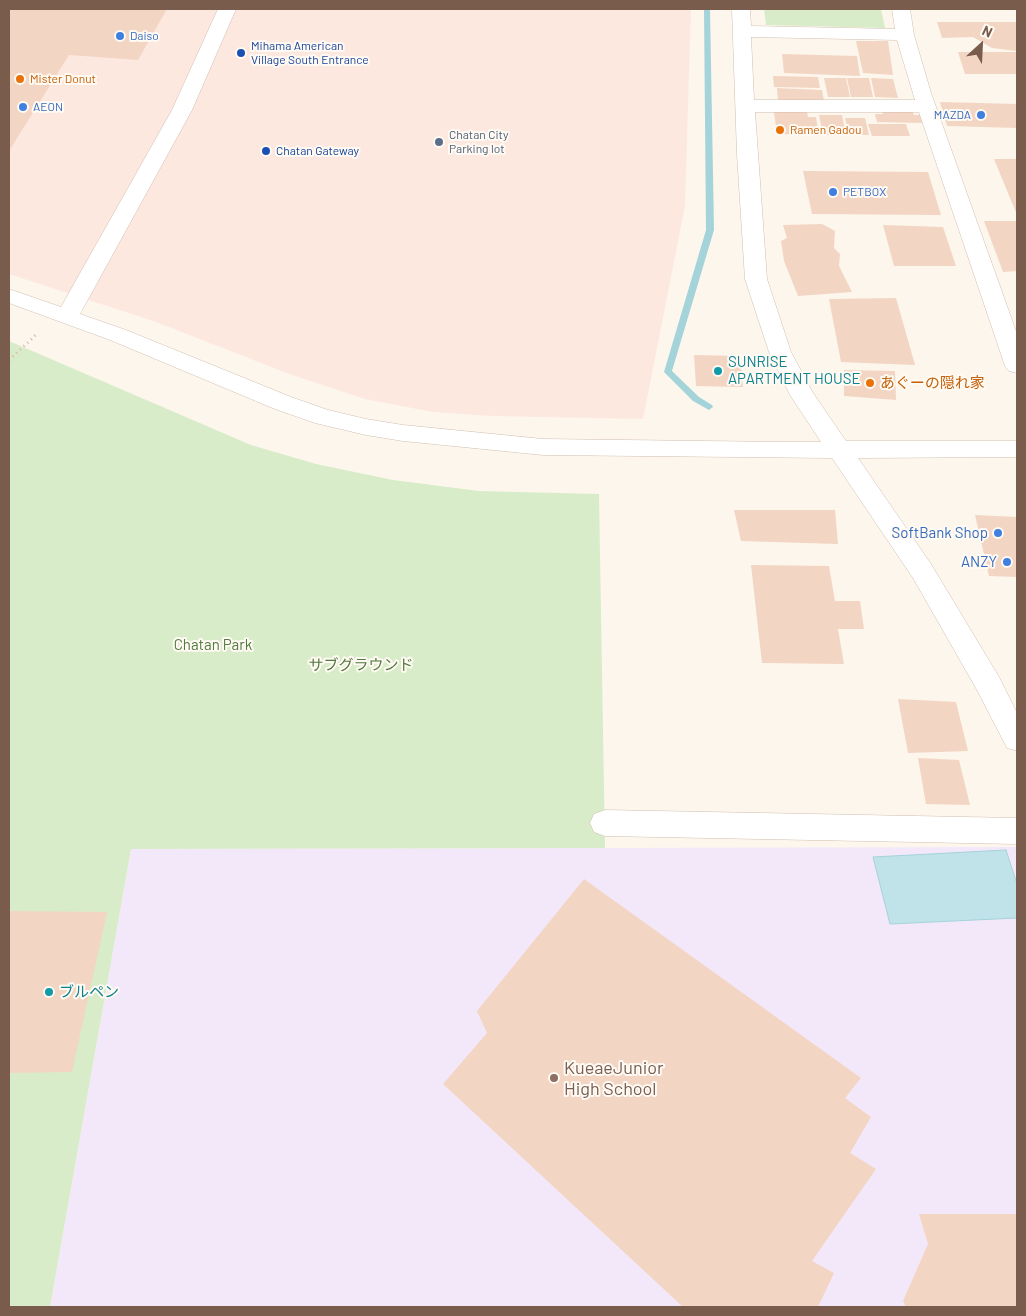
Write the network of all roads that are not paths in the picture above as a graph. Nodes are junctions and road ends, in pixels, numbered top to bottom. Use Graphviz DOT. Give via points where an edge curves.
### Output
graph roads {
  1 [pos="227,9"];
  2 [pos="741,9"];
  3 [pos="901,9"];
  4 [pos="742,31"];
  5 [pos="905,35"];
  6 [pos="746,106"];
  7 [pos="927,106"];
  8 [pos="9,296"];
  9 [pos="67,316"];
  10 [pos="1017,366"];
  11 [pos="1017,449"];
  12 [pos="838,450"];
  13 [pos="1017,740"];
  14 [pos="605,823"];
  15 [pos="1017,831"];
  1 -- 9 [label="street" via="182,110"];
  2 -- 4 [label="street"];
  3 -- 5 [label="street"];
  4 -- 5 [label="street"];
  4 -- 6 [label="street"];
  5 -- 7 [label="street"];
  6 -- 7 [label="street"];
  6 -- 12 [label="street" via="756,279 780,352 802,395"];
  7 -- 10 [label="street"];
  8 -- 9 [label="street"];
  9 -- 12 [label="street" via="283,402 366,427 543,447"];
  11 -- 12 [label="street"];
  12 -- 13 [label="street" via="922,571"];
  14 -- 15 [label="street"];
}
